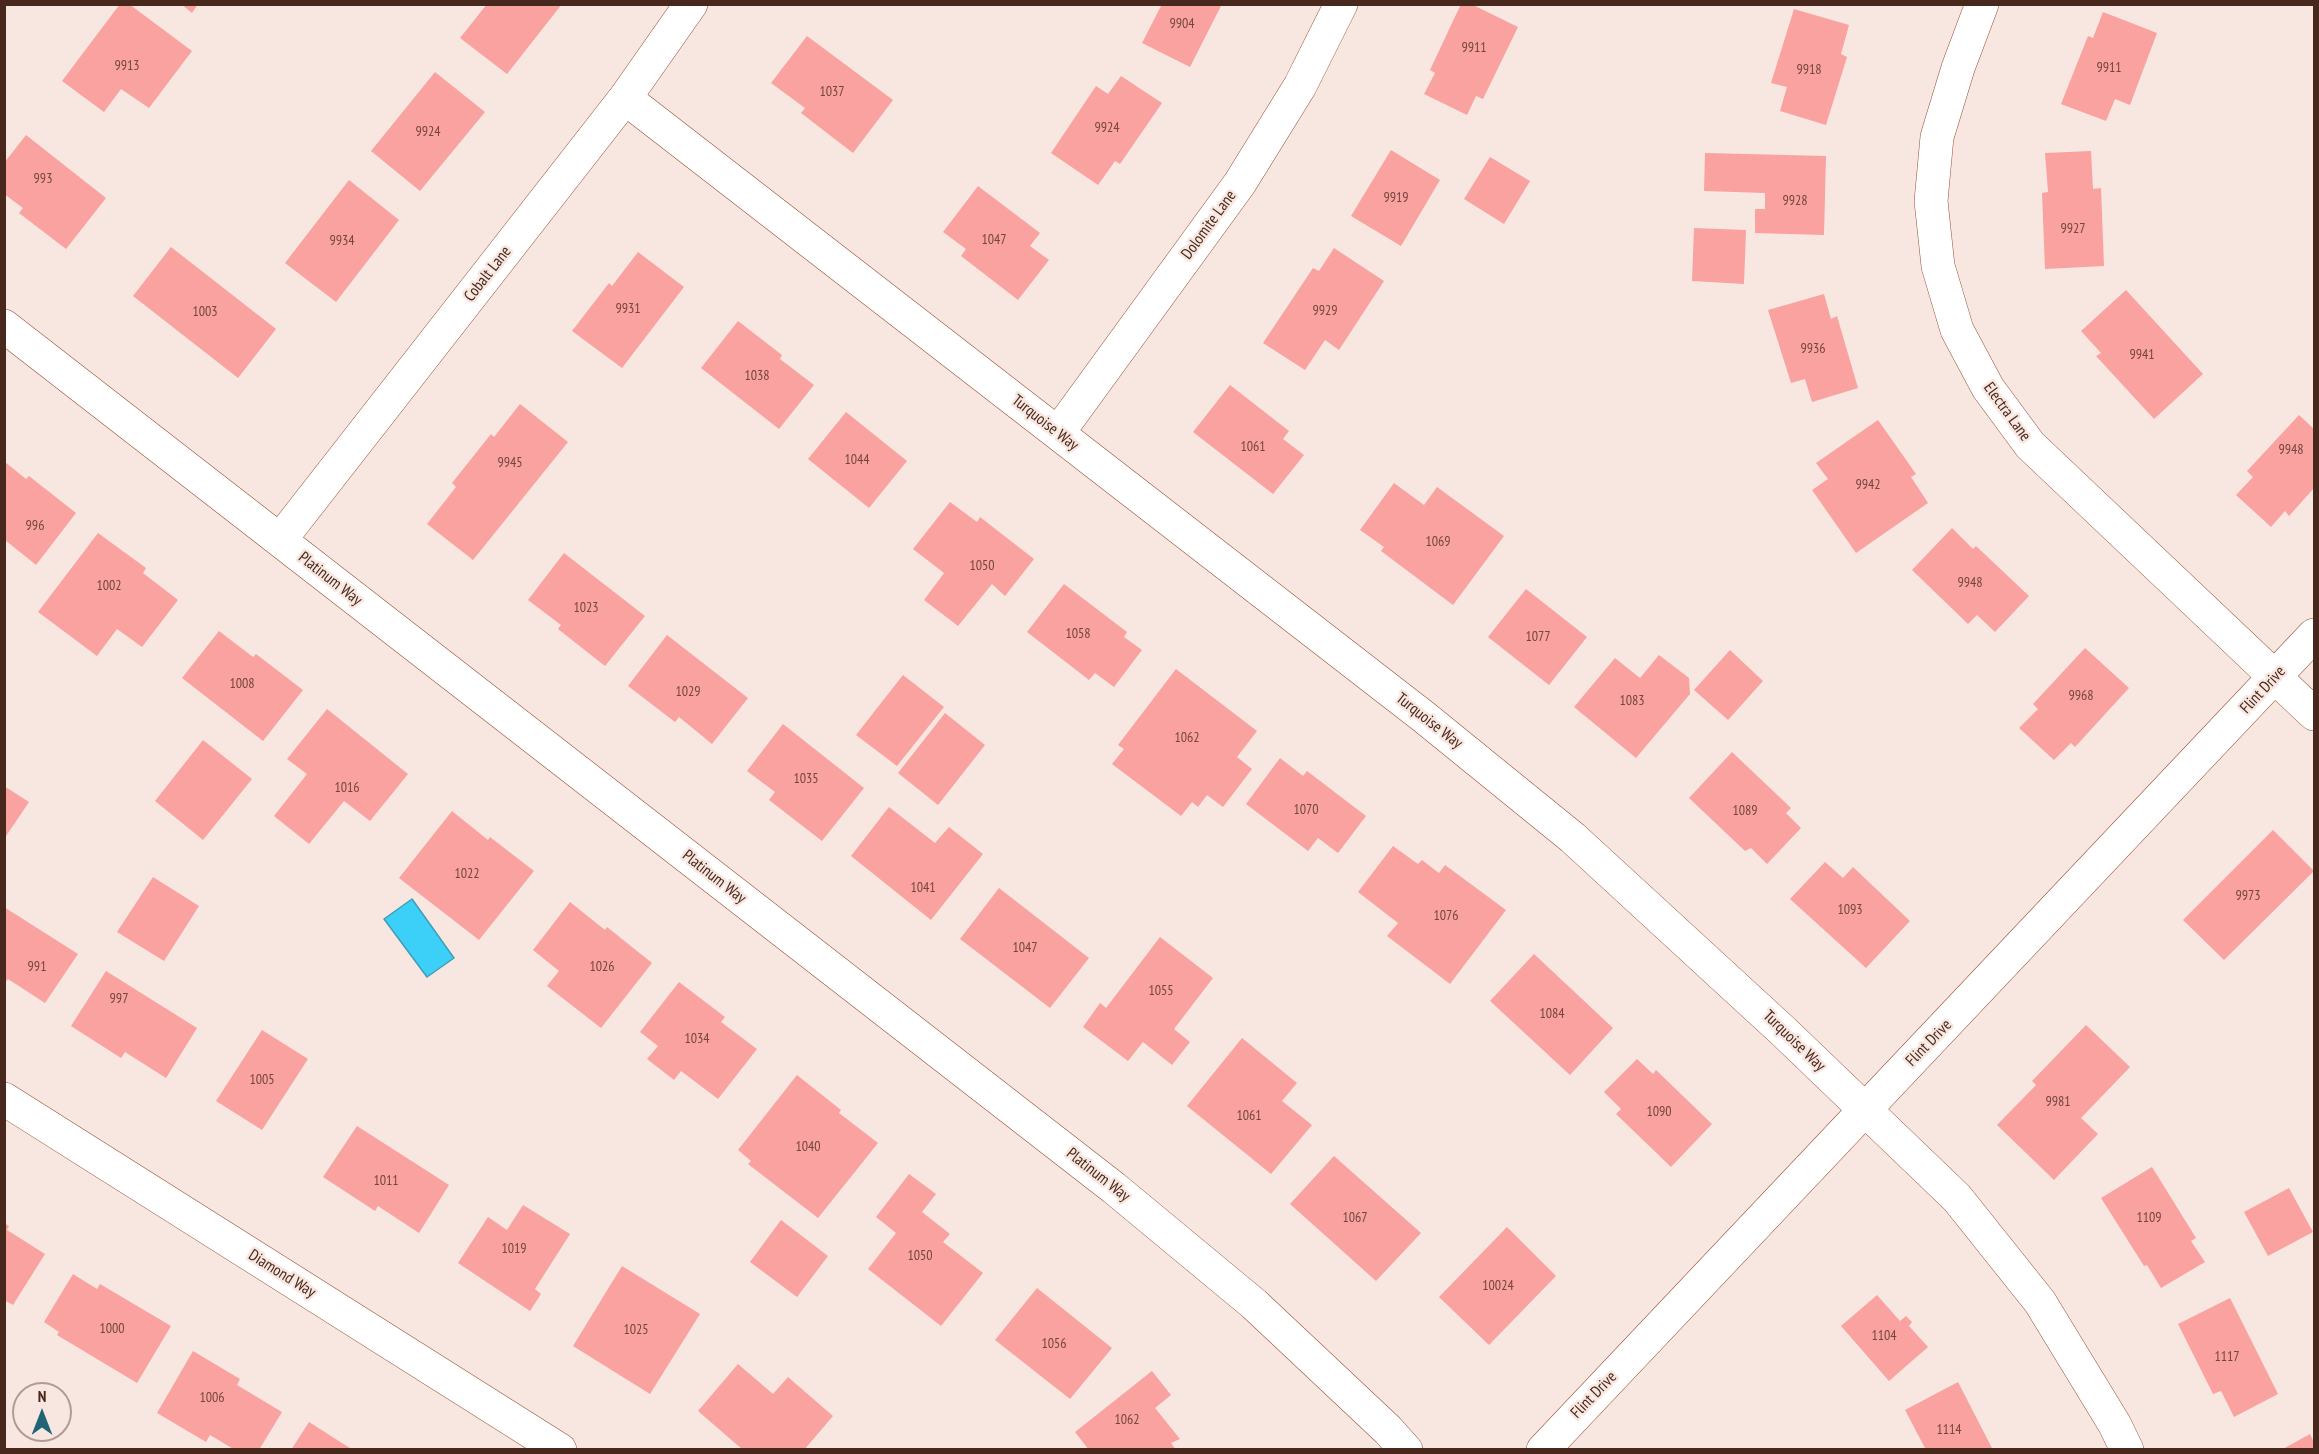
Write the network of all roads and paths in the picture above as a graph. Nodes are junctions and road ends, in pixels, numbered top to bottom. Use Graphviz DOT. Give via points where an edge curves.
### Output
graph roads {
  1 [pos="691,4"];
  2 [pos="1341,4"];
  3 [pos="1982,4"];
  4 [pos="625,98"];
  5 [pos="4,326"];
  6 [pos="1058,433"];
  7 [pos="279,540"];
  8 [pos="2314,635"];
  9 [pos="2276,677"];
  10 [pos="2314,714"];
  11 [pos="4,1099"];
  12 [pos="1864,1110"];
  13 [pos="560,1449"];
  14 [pos="1406,1449"];
  15 [pos="1543,1449"];
  16 [pos="2127,1449"];
  1 -- 4 [label="street, Cobalt Lane"];
  2 -- 6 [label="street, Dolomite Lane" via="1300,86 1240,183"];
  3 -- 9 [label="street, Electra Lane" via="1937,137 1931,201 1938,266 1957,330 1988,388 2030,444"];
  4 -- 6 [label="street, Turquoise Way"];
  4 -- 7 [label="street, Cobalt Lane"];
  5 -- 7 [label="street, Platinum Way"];
  6 -- 12 [label="street, Turquoise Way" via="1573,837"];
  7 -- 14 [label="street, Platinum Way" via="1114,1188 1254,1304"];
  8 -- 9 [label="street, Flint Drive"];
  9 -- 10 [label="street, Electra Lane"];
  9 -- 12 [label="street, Flint Drive"];
  11 -- 13 [label="street, Diamond Way"];
  12 -- 15 [label="street, Flint Drive"];
  12 -- 16 [label="street, Turquoise Way" via="1957,1198 2040,1302"];
}
